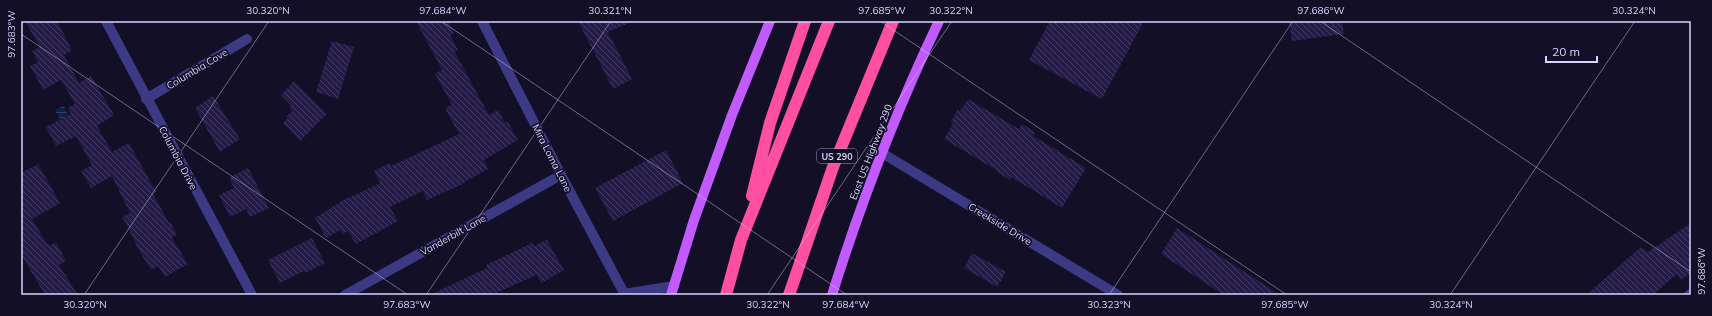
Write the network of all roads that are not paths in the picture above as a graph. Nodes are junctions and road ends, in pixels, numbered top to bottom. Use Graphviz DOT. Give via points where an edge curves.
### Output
graph roads {
  1 [pos="106,21"];
  2 [pos="482,21"];
  3 [pos="770,21"];
  4 [pos="805,21"];
  5 [pos="829,21"];
  6 [pos="893,21"];
  7 [pos="939,21"];
  8 [pos="247,39"];
  9 [pos="146,99"];
  10 [pos="882,153"];
  11 [pos="561,175"];
  12 [pos="741,240"];
  13 [pos="672,290"];
  14 [pos="625,294"];
  15 [pos="252,295"];
  16 [pos="345,295"];
  17 [pos="726,295"];
  18 [pos="790,295"];
  19 [pos="832,295"];
  20 [pos="1118,295"];
  1 -- 9 [label="street, Columbia Drive"];
  2 -- 11 [label="street, Mira Loma Lane"];
  3 -- 13 [label="main road" via="732,115"];
  4 -- 12 [label="highway" via="770,123"];
  5 -- 12 [label="highway"];
  6 -- 18 [label="highway, US 290" via="833,167"];
  7 -- 10 [label="main road, East US Highway 290"];
  8 -- 9 [label="street, Columbia Cove"];
  9 -- 15 [label="street, Columbia Drive"];
  10 -- 19 [label="main road, East US Highway 290"];
  10 -- 20 [label="street, Creekside Drive"];
  11 -- 14 [label="street, Mira Loma Lane"];
  11 -- 16 [label="street, Vanderbilt Lane"];
  12 -- 17 [label="highway"];
  13 -- 14 [label="street, Mira Loma Lane"];
}
